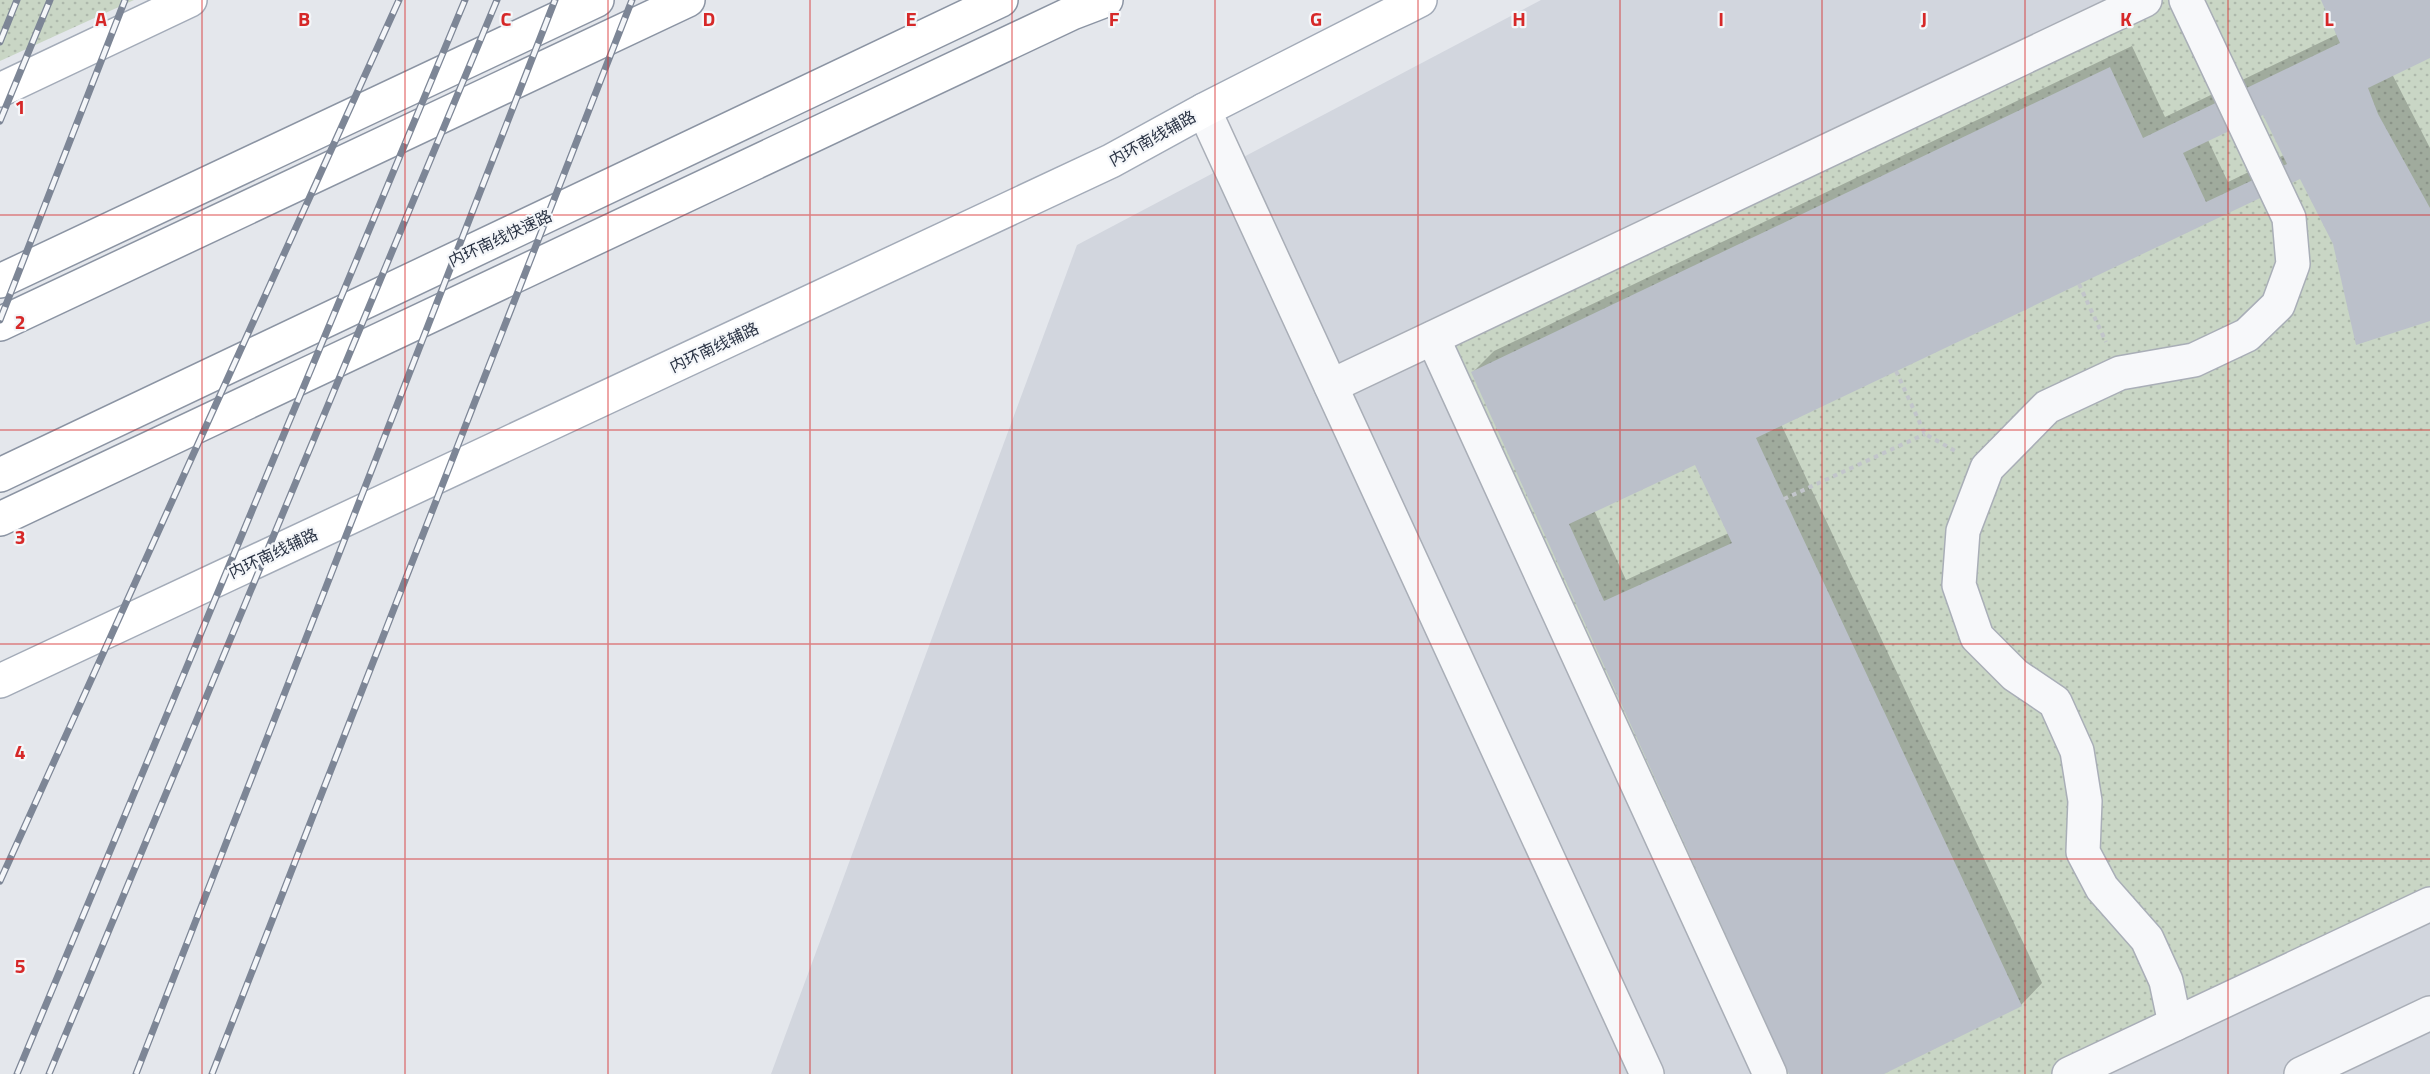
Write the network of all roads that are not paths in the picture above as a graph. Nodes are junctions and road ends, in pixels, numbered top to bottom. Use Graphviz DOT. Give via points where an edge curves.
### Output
graph roads {
  1 [pos="190,0"];
  2 [pos="597,0"];
  3 [pos="688,0"];
  4 [pos="1001,0"];
  5 [pos="1106,0"];
  6 [pos="1420,0"];
  7 [pos="2145,0"];
  8 [pos="2186,0"];
  9 [pos="0,90"];
  10 [pos="1204,110"];
  11 [pos="0,281"];
  12 [pos="0,324"];
  13 [pos="1433,338"];
  14 [pos="1332,386"];
  15 [pos="0,476"];
  16 [pos="0,519"];
  17 [pos="0,681"];
  18 [pos="2430,904"];
  19 [pos="2430,1013"];
  20 [pos="2175,1024"];
  21 [pos="1647,1074"];
  22 [pos="1770,1074"];
  23 [pos="2069,1074"];
  24 [pos="2301,1074"];
  1 -- 9 [label="main road"];
  2 -- 11 [label="main road"];
  3 -- 12 [label="main road"];
  4 -- 15 [label="main road, 内环南线快速路"];
  5 -- 16 [label="main road"];
  6 -- 10 [label="main road, 内环南线辅路"];
  7 -- 13 [label="street"];
  8 -- 20 [label="street" via="2289,218 2293,264 2278,305 2247,335 2194,360 2120,373 2046,407 1987,468 1963,531 1959,585 1977,637 2015,675 2055,702 2077,752 2085,801 2083,852 2102,888 2147,939 2166,981"];
  10 -- 14 [label="street"];
  10 -- 17 [label="main road, 内环南线辅路" via="1111,161"];
  13 -- 14 [label="street"];
  13 -- 22 [label="street"];
  14 -- 21 [label="street"];
  18 -- 20 [label="street"];
  19 -- 24 [label="street"];
  20 -- 23 [label="street"];
}
